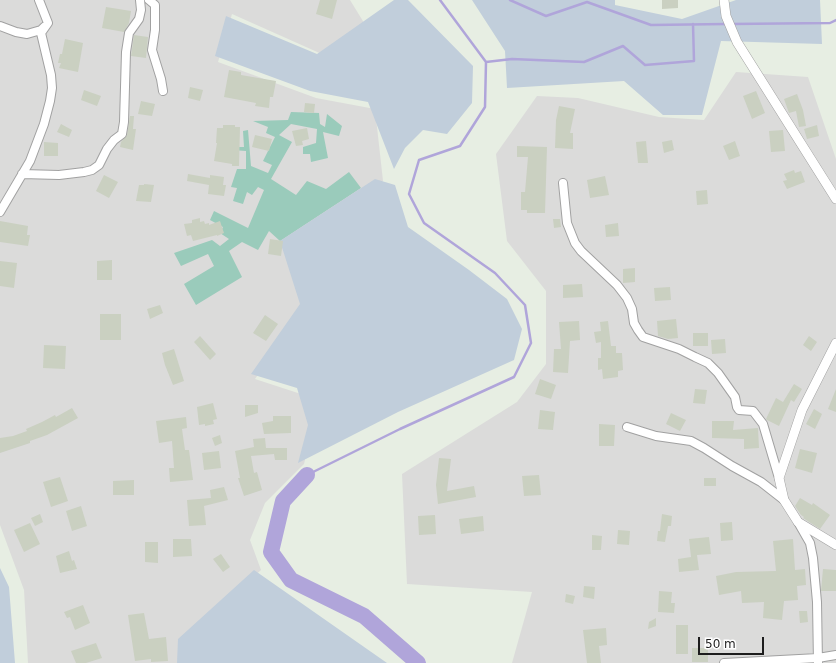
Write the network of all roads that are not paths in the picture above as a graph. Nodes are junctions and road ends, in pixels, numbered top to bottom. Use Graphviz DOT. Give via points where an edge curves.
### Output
graph roads {
  1 [pos="39,0"];
  2 [pos="140,0"];
  3 [pos="149,0"];
  4 [pos="724,0"];
  5 [pos="48,23"];
  6 [pos="0,26"];
  7 [pos="163,92"];
  8 [pos="22,174"];
  9 [pos="563,183"];
  10 [pos="836,199"];
  11 [pos="0,212"];
  12 [pos="836,343"];
  13 [pos="627,427"];
  14 [pos="779,478"];
  15 [pos="784,500"];
  16 [pos="798,522"];
  17 [pos="836,545"];
  18 [pos="836,655"];
  19 [pos="818,661"];
  20 [pos="724,663"];
  1 -- 5 [label="street"];
  2 -- 8 [label="street" via="139,19 129,33 126,52 122,134 114,140 92,170 59,175"];
  3 -- 7 [label="street" via="155,5 152,50"];
  4 -- 10 [label="street" via="726,16 737,42"];
  5 -- 6 [label="street" via="41,30 27,34"];
  5 -- 8 [label="street" via="41,33 51,75 50,101 30,161"];
  8 -- 11 [label="street"];
  9 -- 14 [label="street" via="567,223 575,243 627,298 634,323 643,337 690,354 708,363 718,373 735,397 739,410 753,411 763,424"];
  12 -- 14 [label="street" via="802,410"];
  13 -- 15 [label="street" via="656,436 691,441 761,482"];
  14 -- 15 [label="street"];
  15 -- 16 [label="street"];
  16 -- 17 [label="street"];
  16 -- 19 [label="street" via="810,543 813,558"];
  18 -- 19 [label="street"];
  19 -- 20 [label="street"];
}
